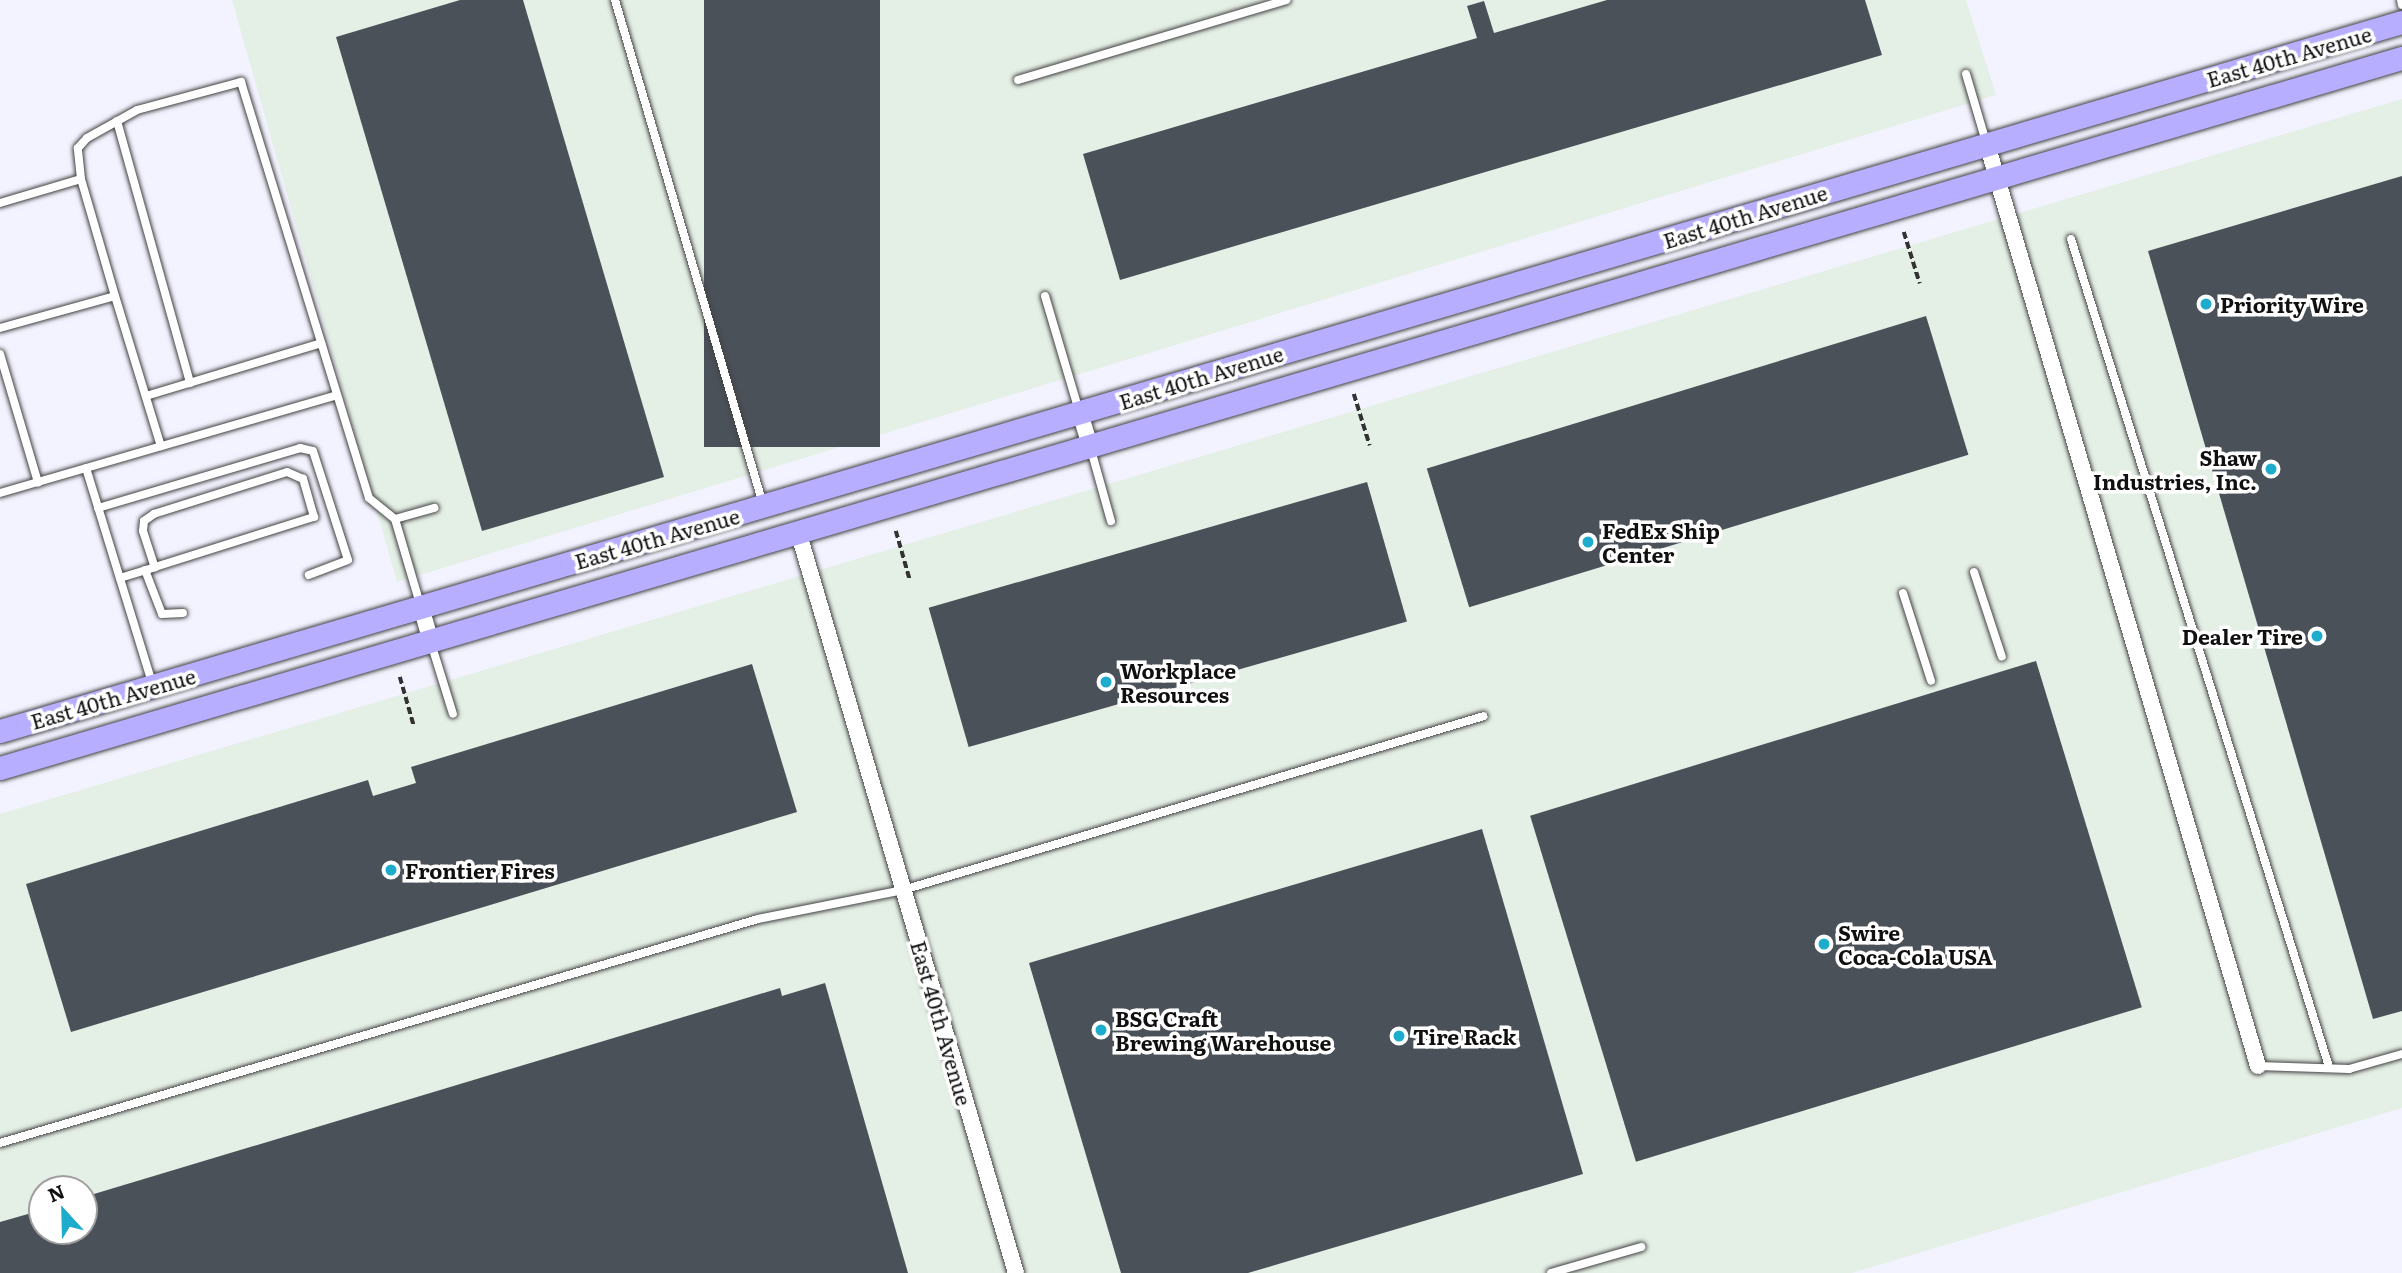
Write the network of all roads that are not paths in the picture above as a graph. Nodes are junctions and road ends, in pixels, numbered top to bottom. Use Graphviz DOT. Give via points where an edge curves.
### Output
graph roads {
  1 [pos="615,0"];
  2 [pos="1286,0"];
  3 [pos="2401,0"];
  4 [pos="2402,5"];
  5 [pos="2402,22"];
  6 [pos="2402,58"];
  7 [pos="1966,74"];
  8 [pos="1018,80"];
  9 [pos="117,121"];
  10 [pos="1987,145"];
  11 [pos="81,179"];
  12 [pos="1997,179"];
  13 [pos="0,203"];
  14 [pos="2071,239"];
  15 [pos="115,296"];
  16 [pos="1045,296"];
  17 [pos="0,328"];
  18 [pos="321,343"];
  19 [pos="0,354"];
  20 [pos="190,383"];
  21 [pos="337,395"];
  22 [pos="146,396"];
  23 [pos="1080,413"];
  24 [pos="161,446"];
  25 [pos="1090,446"];
  26 [pos="86,468"];
  27 [pos="895,468"];
  28 [pos="38,482"];
  29 [pos="0,493"];
  30 [pos="764,507"];
  31 [pos="99,508"];
  32 [pos="434,508"];
  33 [pos="395,519"];
  34 [pos="1111,521"];
  35 [pos="798,531"];
  36 [pos="155,567"];
  37 [pos="145,570"];
  38 [pos="1974,572"];
  39 [pos="309,575"];
  40 [pos="120,578"];
  41 [pos="1903,593"];
  42 [pos="421,607"];
  43 [pos="183,613"];
  44 [pos="431,641"];
  45 [pos="2001,657"];
  46 [pos="1931,681"];
  47 [pos="153,686"];
  48 [pos="453,714"];
  49 [pos="1484,716"];
  50 [pos="0,732"];
  51 [pos="0,768"];
  52 [pos="903,890"];
  53 [pos="2402,1054"];
  54 [pos="2258,1066"];
  55 [pos="2329,1067"];
  56 [pos="0,1143"];
  57 [pos="1641,1247"];
  58 [pos="1016,1273"];
  59 [pos="1551,1273"];
  1 -- 30 [label="lane"];
  2 -- 8 [label="lane"];
  3 -- 4 [label="lane"];
  5 -- 10 [label="street, East 40th Avenue"];
  6 -- 12 [label="street, East 40th Avenue"];
  7 -- 10 [label="lane"];
  9 -- 11 [label="lane" via="78,148"];
  9 -- 18 [label="lane" via="241,82"];
  9 -- 20 [label="lane"];
  10 -- 12 [label="street"];
  10 -- 23 [label="street, East 40th Avenue"];
  11 -- 13 [label="lane"];
  11 -- 15 [label="lane"];
  12 -- 25 [label="street, East 40th Avenue"];
  12 -- 54 [label="street"];
  14 -- 55 [label="lane"];
  15 -- 17 [label="lane"];
  15 -- 22 [label="lane"];
  16 -- 23 [label="lane"];
  18 -- 20 [label="lane"];
  18 -- 21 [label="lane"];
  19 -- 28 [label="lane"];
  20 -- 22 [label="lane"];
  21 -- 24 [label="lane"];
  21 -- 33 [label="lane" via="369,498"];
  22 -- 24 [label="lane"];
  23 -- 25 [label="street"];
  23 -- 27 [label="street, East 40th Avenue"];
  24 -- 26 [label="lane"];
  25 -- 34 [label="lane"];
  25 -- 35 [label="street, East 40th Avenue"];
  26 -- 28 [label="lane"];
  26 -- 31 [label="lane"];
  27 -- 30 [label="street, East 40th Avenue"];
  27 -- 35 [label="street" via="822,504"];
  28 -- 29 [label="lane"];
  30 -- 42 [label="street, East 40th Avenue"];
  31 -- 39 [label="lane" via="300,448 313,451 348,560"];
  31 -- 40 [label="lane"];
  32 -- 33 [label="lane"];
  33 -- 42 [label="lane"];
  35 -- 44 [label="street, East 40th Avenue"];
  35 -- 52 [label="street, East 40th Avenue"];
  36 -- 36 [label="lane" via="314,517 303,479 287,471 155,514 144,521 143,531"];
  36 -- 37 [label="lane"];
  37 -- 40 [label="lane"];
  37 -- 43 [label="lane" via="162,614"];
  38 -- 45 [label="lane"];
  40 -- 47 [label="lane"];
  41 -- 46 [label="lane"];
  42 -- 44 [label="street"];
  42 -- 47 [label="street, East 40th Avenue"];
  44 -- 48 [label="lane"];
  44 -- 51 [label="street, East 40th Avenue"];
  47 -- 50 [label="street, East 40th Avenue"];
  49 -- 52 [label="lane"];
  52 -- 56 [label="lane" via="758,919"];
  52 -- 58 [label="street, East 40th Avenue"];
  53 -- 55 [label="lane" via="2349,1069"];
  54 -- 55 [label="lane"];
  57 -- 59 [label="lane"];
}
